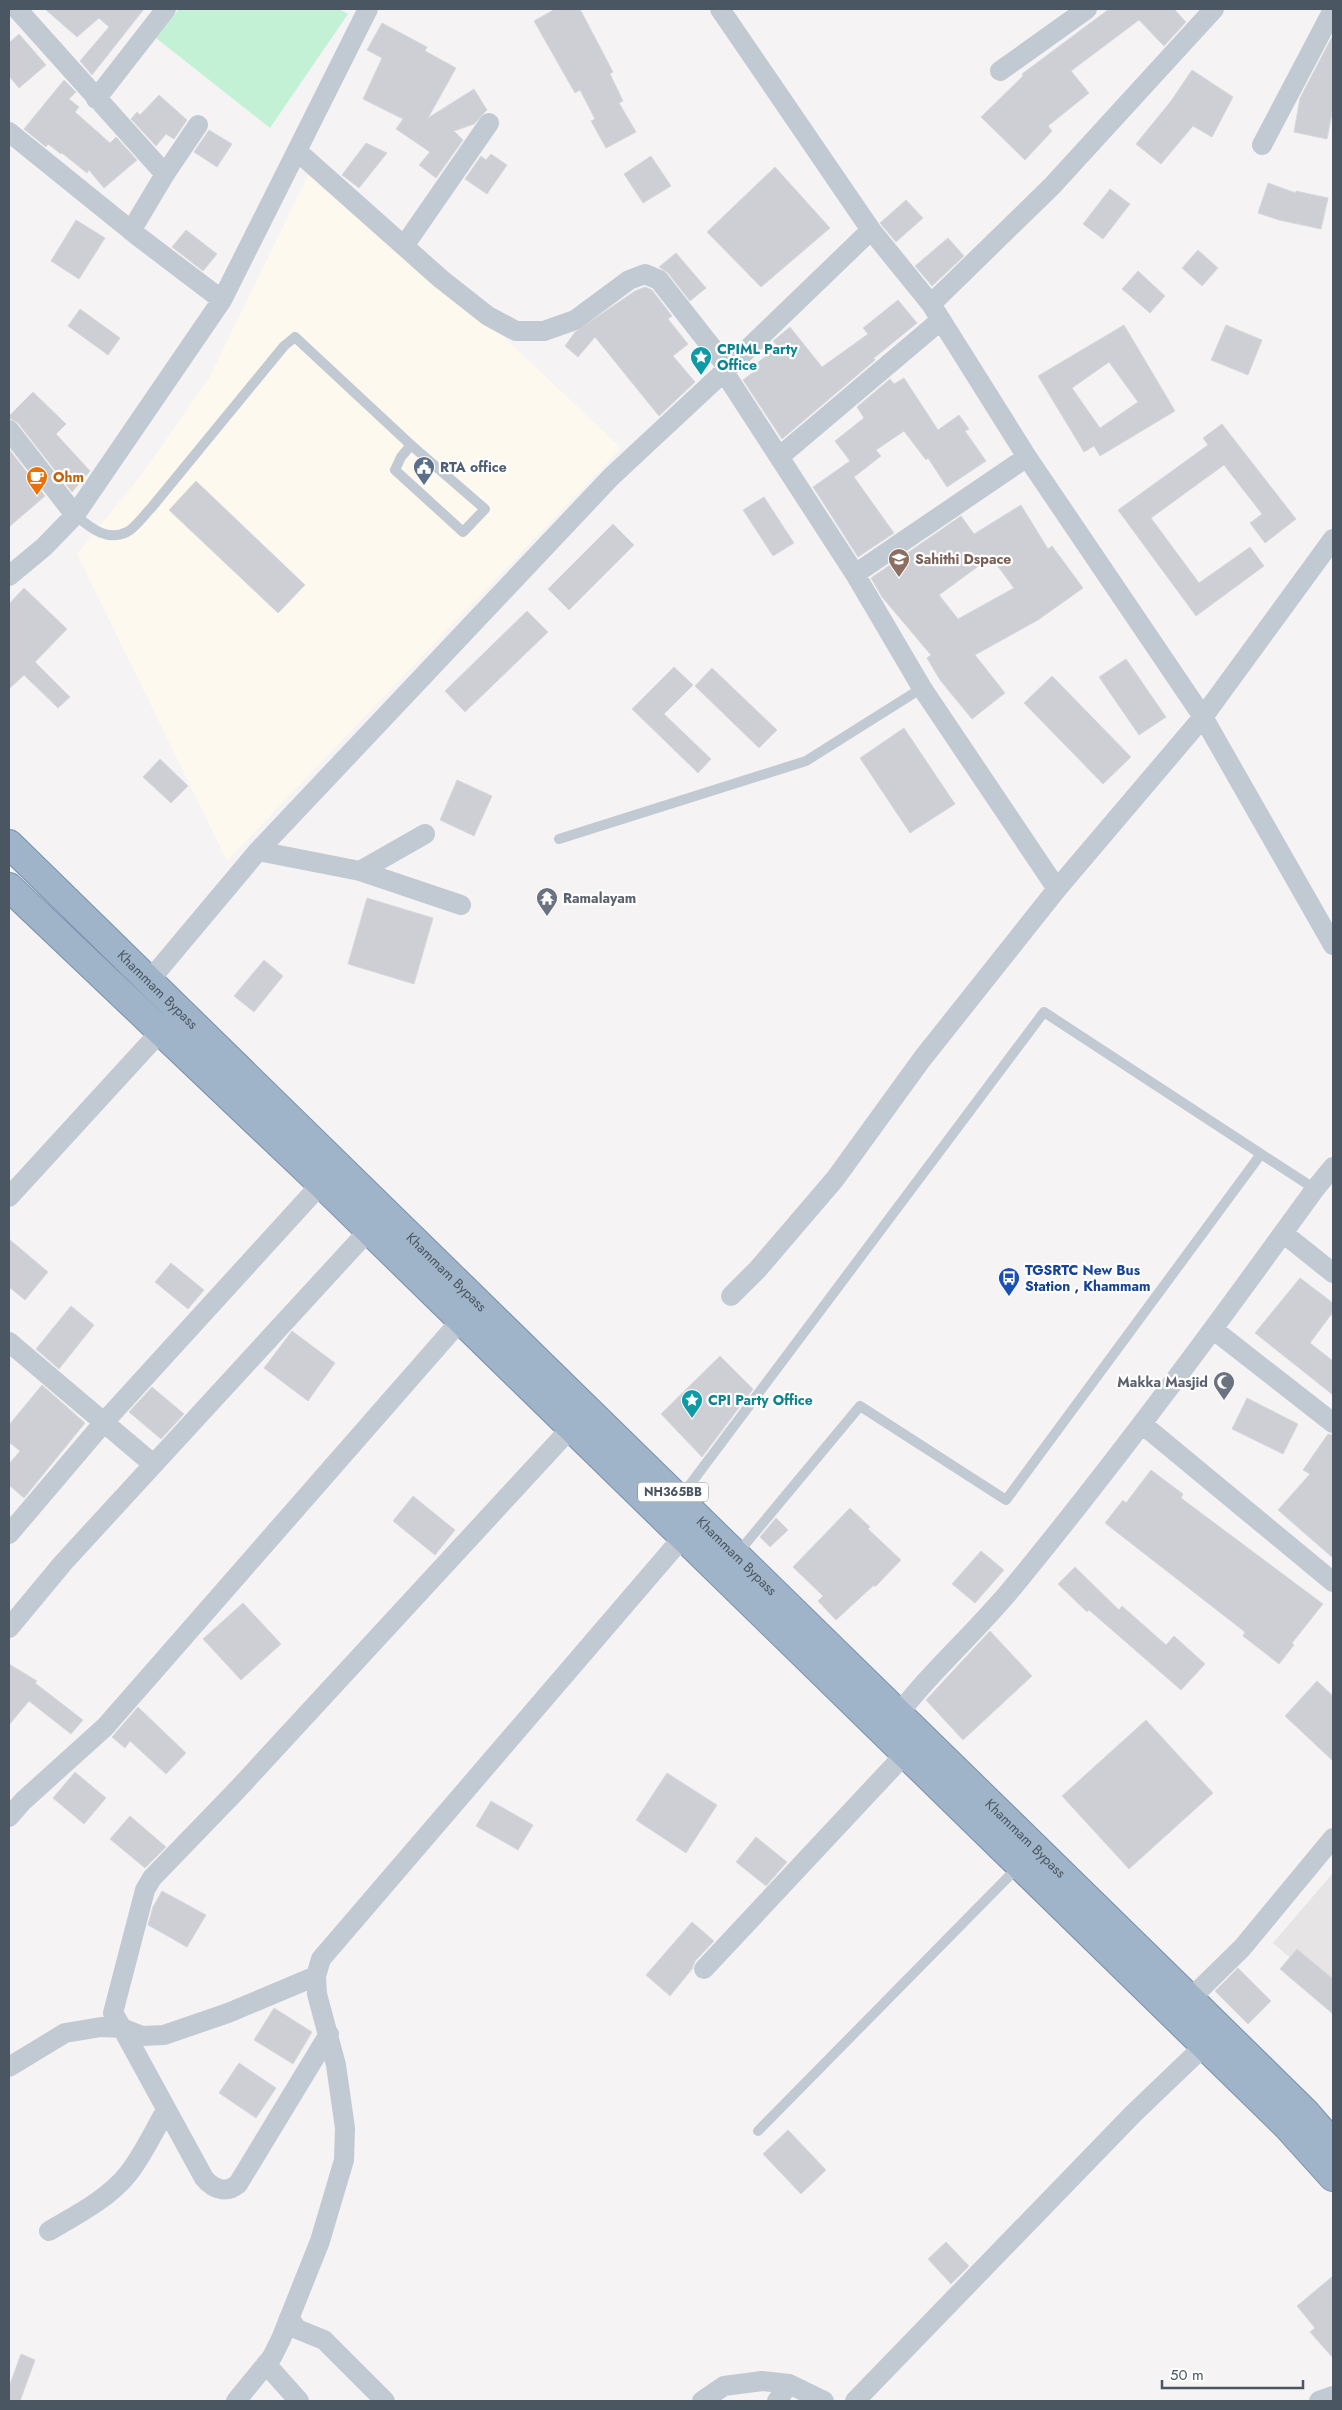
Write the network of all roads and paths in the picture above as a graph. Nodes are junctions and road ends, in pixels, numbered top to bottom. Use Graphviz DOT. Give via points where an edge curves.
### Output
graph roads {
  1 [pos="17,9"];
  2 [pos="166,9"];
  3 [pos="720,9"];
  4 [pos="1087,9"];
  5 [pos="1214,9"];
  6 [pos="1333,10"];
  7 [pos="362,11"];
  8 [pos="1000,71"];
  9 [pos="96,99"];
  10 [pos="489,123"];
  11 [pos="198,125"];
  12 [pos="9,132"];
  13 [pos="1262,145"];
  14 [pos="297,151"];
  15 [pos="165,174"];
  16 [pos="871,230"];
  17 [pos="131,231"];
  18 [pos="404,246"];
  19 [pos="222,300"];
  20 [pos="936,312"];
  21 [pos="726,370"];
  22 [pos="9,430"];
  23 [pos="411,445"];
  24 [pos="779,457"];
  25 [pos="1027,457"];
  26 [pos="75,515"];
  27 [pos="1333,539"];
  28 [pos="855,574"];
  29 [pos="9,576"];
  30 [pos="922,688"];
  31 [pos="1202,717"];
  32 [pos="425,834"];
  33 [pos="559,839"];
  34 [pos="9,844"];
  35 [pos="258,851"];
  36 [pos="360,871"];
  37 [pos="9,887"];
  38 [pos="1057,889"];
  39 [pos="461,906"];
  40 [pos="1333,945"];
  41 [pos="149,981"];
  42 [pos="161,1031"];
  43 [pos="1261,1154"];
  44 [pos="1333,1167"];
  45 [pos="321,1184"];
  46 [pos="1315,1189"];
  47 [pos="9,1197"];
  48 [pos="368,1230"];
  49 [pos="1284,1233"];
  50 [pos="1333,1273"];
  51 [pos="732,1296"];
  52 [pos="461,1320"];
  53 [pos="1214,1330"];
  54 [pos="9,1342"];
  55 [pos="105,1421"];
  56 [pos="1333,1423"];
  57 [pos="1142,1424"];
  58 [pos="584,1429"];
  59 [pos="153,1464"];
  60 [pos="680,1499"];
  61 [pos="9,1534"];
  62 [pos="683,1537"];
  63 [pos="736,1555"];
  64 [pos="1333,1582"];
  65 [pos="9,1628"];
  66 [pos="891,1723"];
  67 [pos="905,1754"];
  68 [pos="9,1818"];
  69 [pos="1333,1838"];
  70 [pos="1020,1866"];
  71 [pos="704,1969"];
  72 [pos="316,1976"];
  73 [pos="1190,1999"];
  74 [pos="122,2028"];
  75 [pos="329,2034"];
  76 [pos="1204,2046"];
  77 [pos="9,2067"];
  78 [pos="166,2110"];
  79 [pos="758,2131"];
  80 [pos="1333,2144"];
  81 [pos="1333,2177"];
  82 [pos="49,2231"];
  83 [pos="289,2318"];
  84 [pos="266,2364"];
  85 [pos="789,2384"];
  86 [pos="1333,2396"];
  87 [pos="236,2401"];
  88 [pos="299,2401"];
  89 [pos="385,2401"];
  90 [pos="702,2401"];
  91 [pos="777,2401"];
  92 [pos="824,2401"];
  93 [pos="855,2401"];
  94 [pos="1318,2401"];
  1 -- 9 [label="street"];
  2 -- 9 [label="street"];
  3 -- 16 [label="street"];
  4 -- 8 [label="street"];
  5 -- 20 [label="street"];
  6 -- 13 [label="street"];
  7 -- 14 [label="street"];
  9 -- 15 [label="street"];
  10 -- 18 [label="street"];
  11 -- 15 [label="street"];
  12 -- 17 [label="street"];
  14 -- 18 [label="street"];
  14 -- 19 [label="street"];
  15 -- 17 [label="street"];
  16 -- 20 [label="street"];
  16 -- 21 [label="street"];
  17 -- 19 [label="street"];
  18 -- 21 [label="street" via="488,316 516,331 544,332 575,320 629,280 645,274 659,280"];
  19 -- 26 [label="street"];
  20 -- 24 [label="street"];
  20 -- 25 [label="street"];
  21 -- 24 [label="street"];
  21 -- 35 [label="street" via="611,477"];
  22 -- 26 [label="street"];
  23 -- 23 [label="lane" via="485,509 463,532 395,470"];
  23 -- 26 [label="lane" via="295,337 284,346 152,507 127,532 105,536"];
  24 -- 28 [label="street"];
  25 -- 28 [label="street"];
  25 -- 31 [label="street"];
  26 -- 29 [label="street"];
  27 -- 31 [label="street"];
  28 -- 30 [label="street"];
  30 -- 33 [label="lane" via="806,761"];
  30 -- 38 [label="street"];
  31 -- 38 [label="street"];
  31 -- 40 [label="street"];
  32 -- 36 [label="street"];
  34 -- 41 [label="highway, Khammam Bypass / NH365BB"];
  35 -- 36 [label="street"];
  35 -- 41 [label="street"];
  36 -- 39 [label="street"];
  37 -- 42 [label="highway, Khammam Bypass / NH365BB"];
  38 -- 51 [label="street" via="922,1060 835,1179"];
  41 -- 58 [label="highway, Khammam Bypass / NH365BB"];
  42 -- 45 [label="highway, Khammam Bypass / NH365BB"];
  42 -- 47 [label="street"];
  43 -- 46 [label="lane"];
  43 -- 60 [label="lane" via="1044,1012"];
  43 -- 63 [label="lane" via="1006,1500 860,1406"];
  44 -- 46 [label="street"];
  45 -- 48 [label="highway, Khammam Bypass / NH365BB"];
  45 -- 55 [label="street"];
  46 -- 49 [label="street"];
  48 -- 52 [label="highway, Khammam Bypass / NH365BB"];
  48 -- 59 [label="street"];
  49 -- 50 [label="street"];
  49 -- 53 [label="street"];
  52 -- 58 [label="highway, Khammam Bypass / NH365BB"];
  52 -- 68 [label="street" via="104,1727 23,1801"];
  53 -- 56 [label="street"];
  53 -- 57 [label="street"];
  54 -- 55 [label="street"];
  55 -- 59 [label="street"];
  55 -- 61 [label="street"];
  57 -- 64 [label="street"];
  57 -- 66 [label="street" via="1007,1596"];
  58 -- 60 [label="highway, Khammam Bypass / NH365BB"];
  58 -- 62 [label="highway, Khammam Bypass / NH365BB"];
  58 -- 74 [label="street" via="152,1878 145,1890 112,2013"];
  59 -- 65 [label="street" via="63,1562"];
  60 -- 63 [label="highway, Khammam Bypass / NH365BB"];
  62 -- 66 [label="highway, Khammam Bypass / NH365BB"];
  62 -- 72 [label="street" via="321,1959"];
  63 -- 66 [label="highway, Khammam Bypass / NH365BB"];
  66 -- 67 [label="highway, Khammam Bypass / NH365BB"];
  66 -- 73 [label="highway, Khammam Bypass / NH365BB"];
  67 -- 70 [label="highway, Khammam Bypass / NH365BB"];
  67 -- 71 [label="street"];
  69 -- 73 [label="street" via="1242,1948"];
  70 -- 76 [label="highway, Khammam Bypass / NH365BB"];
  70 -- 79 [label="lane"];
  72 -- 74 [label="street" via="164,2036 142,2036"];
  72 -- 75 [label="street" via="317,1994"];
  73 -- 80 [label="highway, Khammam Bypass / NH365BB"];
  74 -- 77 [label="street" via="101,2027 65,2034"];
  74 -- 78 [label="street"];
  75 -- 78 [label="street" via="232,2189 221,2190 204,2178"];
  75 -- 83 [label="street" via="345,2128 344,2160 320,2241"];
  76 -- 81 [label="highway, Khammam Bypass / NH365BB" via="1287,2126"];
  76 -- 93 [label="street" via="1133,2114"];
  78 -- 82 [label="street" via="128,2173 114,2188"];
  83 -- 84 [label="street"];
  83 -- 89 [label="street" via="297,2329 324,2340"];
  84 -- 87 [label="street"];
  84 -- 88 [label="street"];
  85 -- 90 [label="street" via="762,2381 724,2386"];
  85 -- 91 [label="street"];
  85 -- 92 [label="street"];
  86 -- 94 [label="street"];
}
